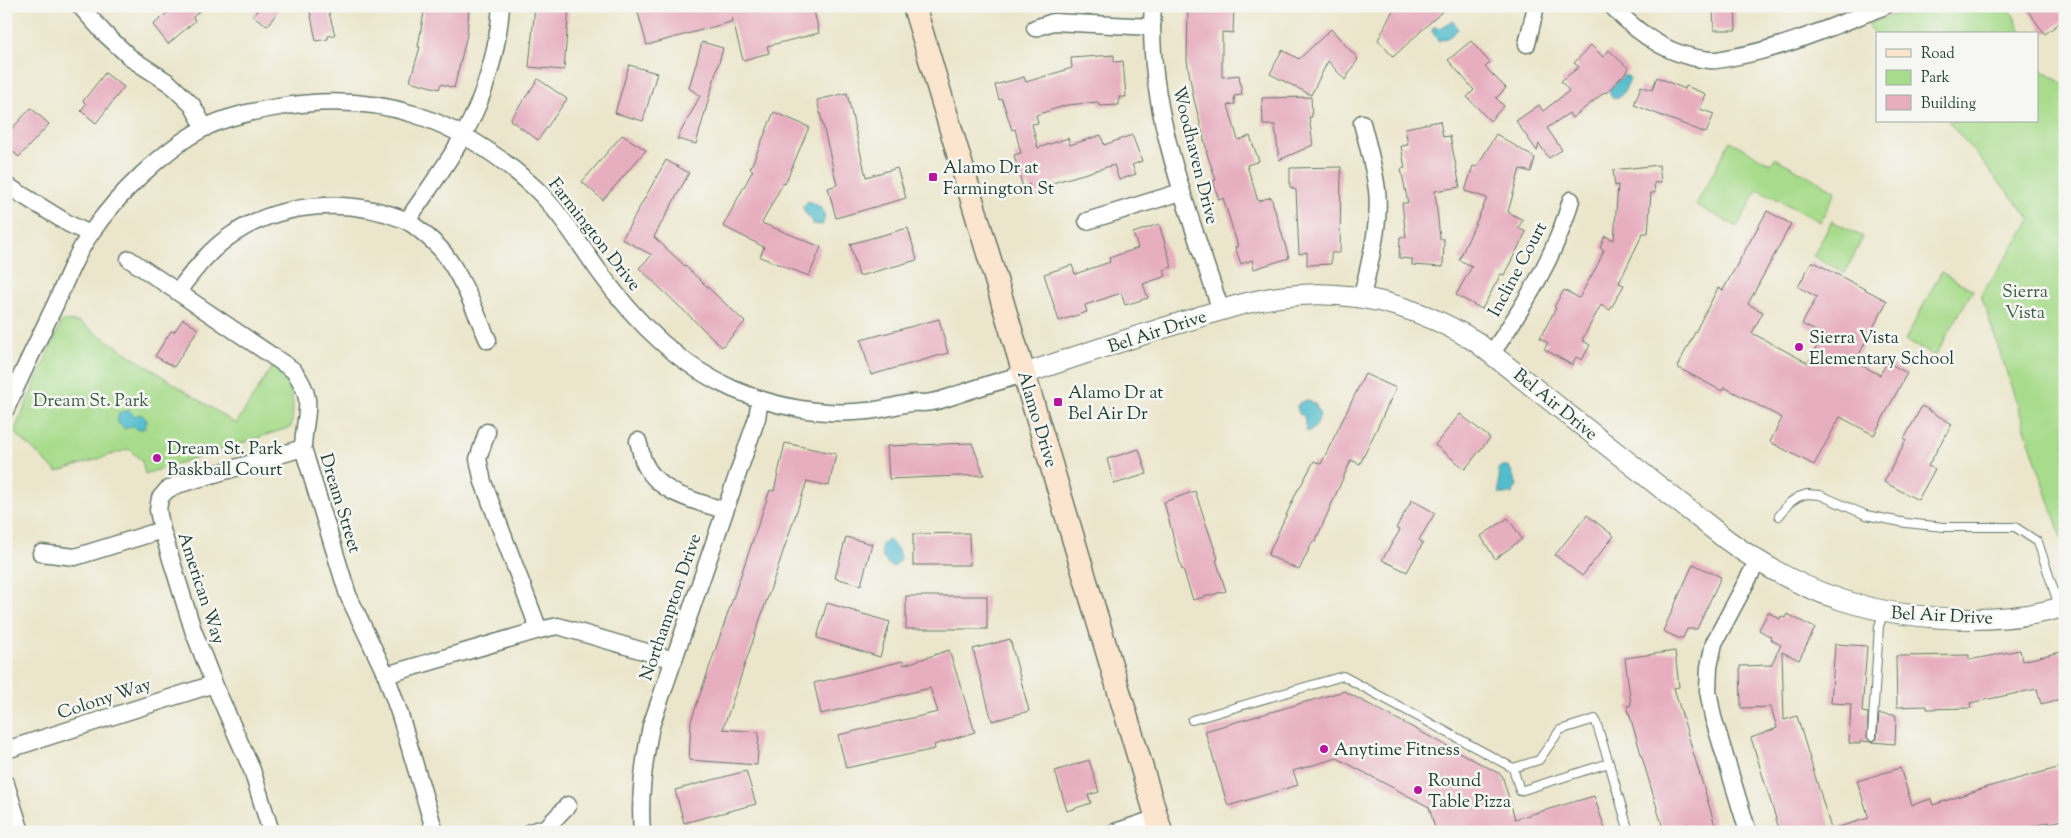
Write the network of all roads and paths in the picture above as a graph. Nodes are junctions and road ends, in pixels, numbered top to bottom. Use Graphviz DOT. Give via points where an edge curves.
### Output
graph roads {
  1 [pos="80,6"];
  2 [pos="501,6"];
  3 [pos="914,6"];
  4 [pos="1153,6"];
  5 [pos="1536,6"];
  6 [pos="1612,6"];
  7 [pos="1885,6"];
  8 [pos="1152,27"];
  9 [pos="1035,28"];
  10 [pos="1527,44"];
  11 [pos="1362,123"];
  12 [pos="206,128"];
  13 [pos="464,134"];
  14 [pos="6,185"];
  15 [pos="1181,192"];
  16 [pos="1571,200"];
  17 [pos="1087,220"];
  18 [pos="407,221"];
  19 [pos="90,234"];
  20 [pos="130,259"];
  21 [pos="178,291"];
  22 [pos="1362,297"];
  23 [pos="1221,311"];
  24 [pos="488,340"];
  25 [pos="1492,353"];
  26 [pos="1024,374"];
  27 [pos="10,389"];
  28 [pos="760,399"];
  29 [pos="6,409"];
  30 [pos="487,432"];
  31 [pos="638,441"];
  32 [pos="303,448"];
  33 [pos="724,510"];
  34 [pos="1779,516"];
  35 [pos="162,530"];
  36 [pos="41,553"];
  37 [pos="1757,562"];
  38 [pos="2062,607"];
  39 [pos="1884,612"];
  40 [pos="539,630"];
  41 [pos="674,660"];
  42 [pos="386,675"];
  43 [pos="214,684"];
  44 [pos="1192,720"];
  45 [pos="1872,736"];
  46 [pos="6,750"];
  47 [pos="1609,763"];
  48 [pos="1513,768"];
  49 [pos="6,784"];
  50 [pos="568,805"];
  51 [pos="1159,825"];
  52 [pos="21,832"];
  53 [pos="271,832"];
  54 [pos="435,832"];
  55 [pos="530,832"];
  56 [pos="642,832"];
  57 [pos="1114,832"];
  58 [pos="1629,832"];
  59 [pos="1748,832"];
  1 -- 12 [label="street" via="132,59 169,83 192,105"];
  2 -- 13 [label="street" via="500,28 481,99"];
  3 -- 26 [label="main road, Alamo Drive"];
  4 -- 8 [label="street, Woodhaven Drive"];
  5 -- 10 [label="street"];
  6 -- 7 [label="street" via="1651,41 1675,52 1711,60 1753,53"];
  8 -- 9 [label="street" via="1054,22"];
  8 -- 15 [label="street, Woodhaven Drive" via="1162,110"];
  11 -- 22 [label="street" via="1377,192 1376,226"];
  12 -- 13 [label="street, Farmington Drive" via="247,112 301,103 340,102 416,114"];
  12 -- 19 [label="street, Farmington Drive" via="165,154 121,197"];
  13 -- 18 [label="street"];
  13 -- 28 [label="street, Farmington Drive" via="502,159 537,190 558,213 620,299 655,336 710,378"];
  14 -- 19 [label="street"];
  15 -- 17 [label="street"];
  15 -- 23 [label="street, Woodhaven Drive"];
  16 -- 25 [label="street, Incline Court" via="1563,227 1546,263"];
  18 -- 21 [label="street" via="353,207 326,206 279,213 234,233 210,251"];
  18 -- 24 [label="street" via="442,252 460,278"];
  19 -- 27 [label="street, Farmington Drive"];
  20 -- 21 [label="street, Dream Street"];
  21 -- 32 [label="street, Dream Street" via="293,370 306,395 308,414"];
  22 -- 23 [label="street, Bel Air Drive" via="1301,294"];
  22 -- 25 [label="street, Bel Air Drive" via="1421,313 1456,329"];
  23 -- 26 [label="street, Bel Air Drive"];
  25 -- 37 [label="street, Bel Air Drive"];
  26 -- 28 [label="street, Farmington Drive" via="930,403 911,403 863,412 812,410"];
  26 -- 51 [label="main road, Alamo Drive"];
  27 -- 29 [label="street, Farmington Drive"];
  28 -- 33 [label="street, Northampton Drive" via="757,418"];
  30 -- 40 [label="street" via="478,459 483,482"];
  31 -- 33 [label="street" via="652,475 671,492"];
  32 -- 35 [label="street, American Way" via="167,490 160,498 158,510"];
  32 -- 42 [label="street, Dream Street" via="348,594"];
  33 -- 41 [label="street, Northampton Drive"];
  34 -- 38 [label="lane" via="1789,503 1808,494 1820,495 1866,515 1906,523 1944,527 2015,527 2038,542"];
  35 -- 36 [label="street" via="75,557"];
  35 -- 43 [label="street, American Way" via="193,630"];
  37 -- 39 [label="street, Bel Air Drive" via="1800,585"];
  37 -- 59 [label="street" via="1714,642 1708,666 1713,717"];
  38 -- 39 [label="street, Bel Air Drive" via="2014,618 1921,617"];
  39 -- 45 [label="lane" via="1879,626"];
  40 -- 41 [label="street" via="558,626"];
  40 -- 42 [label="street"];
  41 -- 56 [label="street, Northampton Drive" via="651,726 645,756 640,794"];
  42 -- 54 [label="street, Dream Street"];
  43 -- 46 [label="street, Colony Way"];
  43 -- 53 [label="street, American Way" via="247,755"];
  44 -- 48 [label="lane" via="1343,676"];
  47 -- 48 [label="lane" via="1520,791"];
  47 -- 48 [label="lane" via="1595,720 1560,730 1539,760"];
  47 -- 58 [label="lane"];
  49 -- 52 [label="street"];
  50 -- 55 [label="street" via="547,827"];
  51 -- 57 [label="street"];
}
